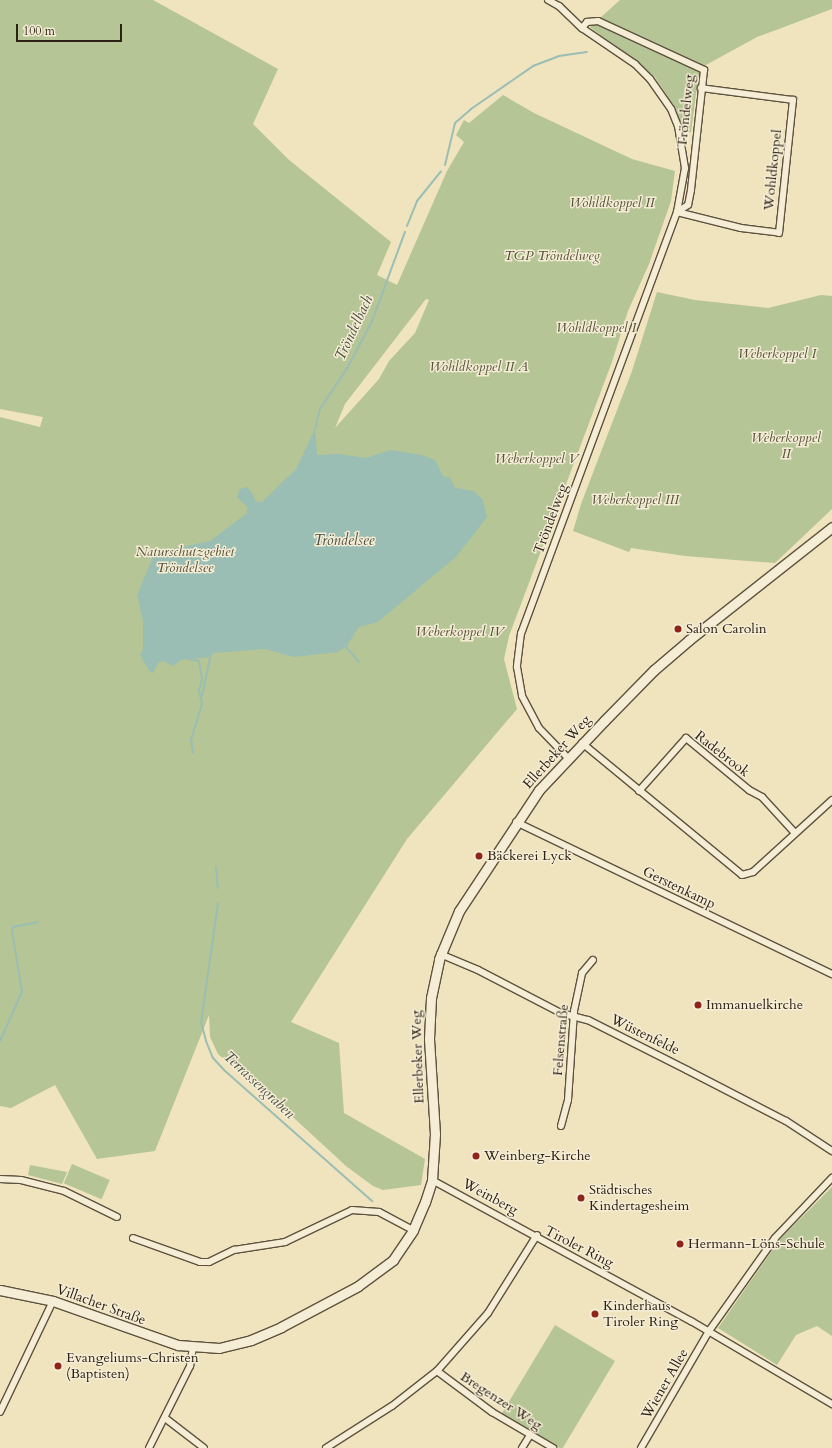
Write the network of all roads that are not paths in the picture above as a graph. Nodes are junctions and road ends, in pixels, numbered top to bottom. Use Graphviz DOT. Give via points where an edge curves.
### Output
graph roads {
  1 [pos="548,0"];
  2 [pos="559,3"];
  3 [pos="582,28"];
  4 [pos="701,88"];
  5 [pos="678,212"];
  6 [pos="832,528"];
  7 [pos="582,743"];
  8 [pos="568,758"];
  9 [pos="639,791"];
  10 [pos="832,800"];
  11 [pos="516,822"];
  12 [pos="796,833"];
  13 [pos="440,954"];
  14 [pos="593,960"];
  15 [pos="832,974"];
  16 [pos="575,1018"];
  17 [pos="561,1126"];
  18 [pos="832,1151"];
  19 [pos="832,1178"];
  20 [pos="0,1179"];
  21 [pos="432,1180"];
  22 [pos="116,1217"];
  23 [pos="413,1230"];
  24 [pos="537,1235"];
  25 [pos="133,1238"];
  26 [pos="0,1290"];
  27 [pos="53,1302"];
  28 [pos="710,1331"];
  29 [pos="193,1347"];
  30 [pos="437,1371"];
  31 [pos="832,1404"];
  32 [pos="0,1412"];
  33 [pos="165,1418"];
  34 [pos="530,1435"];
  35 [pos="149,1448"];
  36 [pos="204,1448"];
  37 [pos="326,1448"];
  38 [pos="522,1448"];
  39 [pos="554,1448"];
  40 [pos="641,1448"];
  1 -- 2 [label="street, Tröndelweg"];
  2 -- 3 [label="street, Tröndelweg"];
  3 -- 4 [label="street, Tröndelweg" via="588,22 598,21 690,62 704,70"];
  3 -- 5 [label="street, Tröndelweg" via="635,64 650,79 671,109 684,154 684,183"];
  4 -- 5 [label="street, Tröndelweg" via="691,190 688,205"];
  4 -- 5 [label="street, Wohldkoppel" via="793,100 778,232 740,228"];
  5 -- 8 [label="street, Tröndelweg" via="521,633 517,667 522,696 539,728"];
  6 -- 7 [label="street, Ellerbeker Weg" via="764,579 654,670"];
  7 -- 8 [label="street, Ellerbeker Weg"];
  7 -- 9 [label="street"];
  8 -- 11 [label="street, Ellerbeker Weg" via="539,790"];
  9 -- 12 [label="street" via="742,875 753,872"];
  9 -- 12 [label="street, Radebrook" via="686,738 749,790 762,797"];
  10 -- 12 [label="street"];
  11 -- 13 [label="street, Ellerbeker Weg" via="459,911"];
  11 -- 15 [label="street, Gerstenkamp"];
  13 -- 16 [label="street, Wüstenfelde"];
  13 -- 21 [label="street, Ellerbeker Weg" via="429,1016 435,1134"];
  14 -- 16 [label="street, Felsenstraße" via="582,973"];
  16 -- 17 [label="street, Felsenstraße" via="568,1100"];
  16 -- 18 [label="street, Wüstenfelde" via="588,1020 753,1103"];
  19 -- 28 [label="street, Wiener Allee" via="775,1238"];
  20 -- 22 [label="street" via="21,1180 64,1190"];
  21 -- 23 [label="street, Ellerbeker Weg" via="426,1202"];
  21 -- 24 [label="street, Weinberg"];
  23 -- 25 [label="street" via="379,1212 352,1210 284,1242 234,1250 209,1262 200,1262"];
  23 -- 29 [label="street, Ellerbeker Weg" via="393,1260 358,1286 251,1340 219,1348"];
  24 -- 28 [label="street, Tiroler Ring"];
  24 -- 30 [label="street, Tiroler Ring" via="488,1313"];
  26 -- 27 [label="street, Villacher Straße"];
  27 -- 29 [label="street, Villacher Straße" via="149,1337"];
  27 -- 32 [label="street"];
  28 -- 31 [label="street, Tiroler Ring"];
  28 -- 40 [label="street, Wiener Allee"];
  29 -- 33 [label="street" via="190,1366"];
  30 -- 34 [label="street, Bregenzer Weg" via="492,1412"];
  30 -- 37 [label="street, Tiroler Ring" via="392,1406"];
  33 -- 35 [label="street"];
  33 -- 36 [label="street"];
  34 -- 38 [label="street"];
  34 -- 39 [label="street, Bregenzer Weg"];
}
